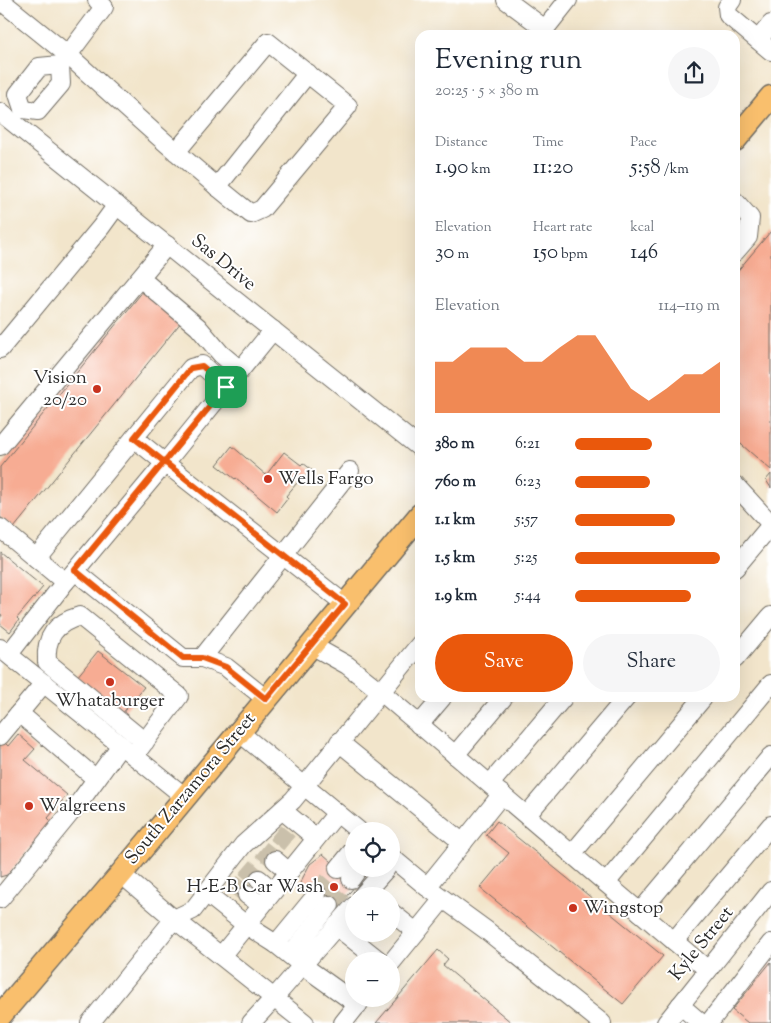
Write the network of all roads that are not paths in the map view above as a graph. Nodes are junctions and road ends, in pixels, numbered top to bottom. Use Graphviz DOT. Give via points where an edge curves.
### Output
graph roads {
  1 [pos="0,0"];
  2 [pos="97,0"];
  3 [pos="506,0"];
  4 [pos="568,0"];
  5 [pos="732,0"];
  6 [pos="771,24"];
  7 [pos="764,46"];
  8 [pos="64,60"];
  9 [pos="308,73"];
  10 [pos="771,97"];
  11 [pos="11,114"];
  12 [pos="740,134"];
  13 [pos="176,152"];
  14 [pos="217,187"];
  15 [pos="117,205"];
  16 [pos="740,207"];
  17 [pos="167,245"];
  18 [pos="740,246"];
  19 [pos="140,278"];
  20 [pos="273,330"];
  21 [pos="0,349"];
  22 [pos="240,370"];
  23 [pos="226,387"];
  24 [pos="134,438"];
  25 [pos="415,444"];
  26 [pos="0,446"];
  27 [pos="165,463"];
  28 [pos="350,471"];
  29 [pos="740,493"];
  30 [pos="415,520"];
  31 [pos="771,525"];
  32 [pos="0,528"];
  33 [pos="284,555"];
  34 [pos="36,558"];
  35 [pos="740,562"];
  36 [pos="70,576"];
  37 [pos="345,604"];
  38 [pos="771,616"];
  39 [pos="311,645"];
  40 [pos="415,650"];
  41 [pos="4,651"];
  42 [pos="740,653"];
  43 [pos="202,658"];
  44 [pos="44,683"];
  45 [pos="771,684"];
  46 [pos="380,691"];
  47 [pos="266,699"];
  48 [pos="438,702"];
  49 [pos="501,702"];
  50 [pos="560,702"];
  51 [pos="623,702"];
  52 [pos="700,702"];
  53 [pos="18,713"];
  54 [pos="419,724"];
  55 [pos="239,732"];
  56 [pos="0,736"];
  57 [pos="145,742"];
  58 [pos="339,742"];
  59 [pos="121,745"];
  60 [pos="455,755"];
  61 [pos="134,756"];
  62 [pos="771,756"];
  63 [pos="96,779"];
  64 [pos="304,786"];
  65 [pos="496,789"];
  66 [pos="185,797"];
  67 [pos="282,810"];
  68 [pos="336,813"];
  69 [pos="527,815"];
  70 [pos="348,822"];
  71 [pos="771,825"];
  72 [pos="316,838"];
  73 [pos="463,843"];
  74 [pos="572,854"];
  75 [pos="275,860"];
  76 [pos="400,868"];
  77 [pos="289,872"];
  78 [pos="121,874"];
  79 [pos="259,879"];
  80 [pos="606,883"];
  81 [pos="427,887"];
  82 [pos="273,890"];
  83 [pos="771,892"];
  84 [pos="206,893"];
  85 [pos="247,894"];
  86 [pos="443,898"];
  87 [pos="0,899"];
  88 [pos="323,900"];
  89 [pos="262,905"];
  90 [pos="640,912"];
  91 [pos="345,916"];
  92 [pos="174,919"];
  93 [pos="400,919"];
  94 [pos="246,925"];
  95 [pos="336,926"];
  96 [pos="416,932"];
  97 [pos="674,941"];
  98 [pos="771,943"];
  99 [pos="369,952"];
  100 [pos="400,952"];
  101 [pos="289,955"];
  102 [pos="221,956"];
  103 [pos="708,970"];
  104 [pos="345,992"];
  105 [pos="274,998"];
  106 [pos="680,1005"];
  107 [pos="356,1007"];
  108 [pos="0,1016"];
  109 [pos="90,1023"];
  110 [pos="252,1023"];
  111 [pos="305,1023"];
  112 [pos="343,1023"];
  113 [pos="601,1023"];
  114 [pos="666,1023"];
  115 [pos="702,1023"];
  116 [pos="709,1023"];
  1 -- 8 [label="street"];
  2 -- 8 [label="street" via="104,7"];
  3 -- 4 [label="street" via="545,29"];
  5 -- 7 [label="street" via="727,7 728,15"];
  6 -- 7 [label="street"];
  8 -- 11 [label="street" via="39,67 18,94"];
  8 -- 11 [label="street" via="61,84 38,111"];
  8 -- 13 [label="street"];
  9 -- 13 [label="street" via="268,42"];
  9 -- 14 [label="street"];
  9 -- 14 [label="street" via="348,106 262,209 251,214"];
  10 -- 12 [label="main road"];
  11 -- 15 [label="street, Sas Drive"];
  13 -- 14 [label="street"];
  15 -- 17 [label="street, Sas Drive"];
  15 -- 21 [label="street"];
  16 -- 18 [label="street" via="750,218 748,237"];
  17 -- 19 [label="street"];
  17 -- 20 [label="street, Sas Drive"];
  19 -- 22 [label="street" via="198,327"];
  19 -- 26 [label="street"];
  20 -- 22 [label="street"];
  20 -- 25 [label="street, Sas Drive"];
  22 -- 23 [label="street"];
  23 -- 24 [label="street" via="202,366 191,368"];
  23 -- 27 [label="street"];
  24 -- 27 [label="street"];
  24 -- 34 [label="street"];
  27 -- 33 [label="street"];
  27 -- 36 [label="street"];
  28 -- 33 [label="street"];
  29 -- 31 [label="street"];
  30 -- 37 [label="main road, South Zarzamora Street"];
  31 -- 35 [label="street"];
  32 -- 34 [label="street"];
  33 -- 37 [label="street"];
  33 -- 43 [label="street"];
  34 -- 36 [label="street"];
  36 -- 41 [label="street"];
  36 -- 43 [label="street" via="183,658"];
  37 -- 39 [label="main road, South Zarzamora Street"];
  38 -- 42 [label="street"];
  39 -- 46 [label="street"];
  39 -- 47 [label="main road, South Zarzamora Street"];
  40 -- 46 [label="street"];
  41 -- 44 [label="street"];
  43 -- 47 [label="street" via="226,667"];
  44 -- 53 [label="street"];
  44 -- 59 [label="street"];
  45 -- 80 [label="street"];
  46 -- 54 [label="street"];
  46 -- 58 [label="street"];
  47 -- 55 [label="main road, South Zarzamora Street"];
  48 -- 54 [label="street"];
  49 -- 60 [label="street"];
  50 -- 65 [label="street"];
  51 -- 69 [label="street"];
  52 -- 74 [label="street"];
  53 -- 56 [label="street"];
  53 -- 63 [label="street"];
  54 -- 60 [label="street"];
  55 -- 64 [label="street"];
  55 -- 66 [label="main road, South Zarzamora Street"];
  57 -- 57 [label="street" via="179,696 80,616 60,624 46,648 47,662"];
  57 -- 61 [label="street"];
  58 -- 64 [label="street"];
  58 -- 73 [label="street"];
  59 -- 61 [label="street"];
  59 -- 63 [label="street"];
  60 -- 65 [label="street"];
  61 -- 66 [label="street"];
  62 -- 90 [label="street"];
  63 -- 87 [label="street"];
  64 -- 67 [label="street"];
  64 -- 68 [label="street"];
  65 -- 69 [label="street"];
  65 -- 73 [label="street"];
  66 -- 78 [label="main road, South Zarzamora Street"];
  67 -- 72 [label="street"];
  67 -- 84 [label="street" via="270,829 226,879"];
  68 -- 70 [label="street"];
  68 -- 72 [label="street"];
  69 -- 74 [label="street"];
  71 -- 97 [label="street"];
  72 -- 77 [label="street" via="296,850"];
  73 -- 81 [label="street"];
  74 -- 80 [label="street"];
  75 -- 77 [label="street"];
  76 -- 81 [label="street"];
  77 -- 82 [label="street"];
  78 -- 92 [label="street"];
  78 -- 108 [label="main road, South Zarzamora Street"];
  79 -- 82 [label="street"];
  80 -- 90 [label="street"];
  81 -- 86 [label="street"];
  82 -- 89 [label="street"];
  83 -- 103 [label="street, Kyle Street"];
  84 -- 92 [label="street" via="193,910"];
  84 -- 94 [label="street"];
  85 -- 89 [label="street"];
  86 -- 96 [label="street"];
  86 -- 113 [label="street"];
  88 -- 101 [label="street"];
  89 -- 94 [label="street"];
  90 -- 97 [label="street"];
  91 -- 95 [label="street"];
  92 -- 102 [label="street"];
  92 -- 109 [label="street"];
  93 -- 96 [label="street"];
  94 -- 101 [label="street"];
  94 -- 102 [label="street"];
  95 -- 99 [label="street"];
  95 -- 101 [label="street"];
  96 -- 100 [label="street"];
  97 -- 103 [label="street"];
  98 -- 116 [label="street"];
  101 -- 104 [label="street"];
  101 -- 105 [label="street"];
  102 -- 105 [label="street"];
  103 -- 106 [label="street, Kyle Street"];
  105 -- 110 [label="street"];
  105 -- 111 [label="street"];
  106 -- 114 [label="street, Kyle Street"];
  106 -- 115 [label="street"];
  107 -- 112 [label="street"];
}
